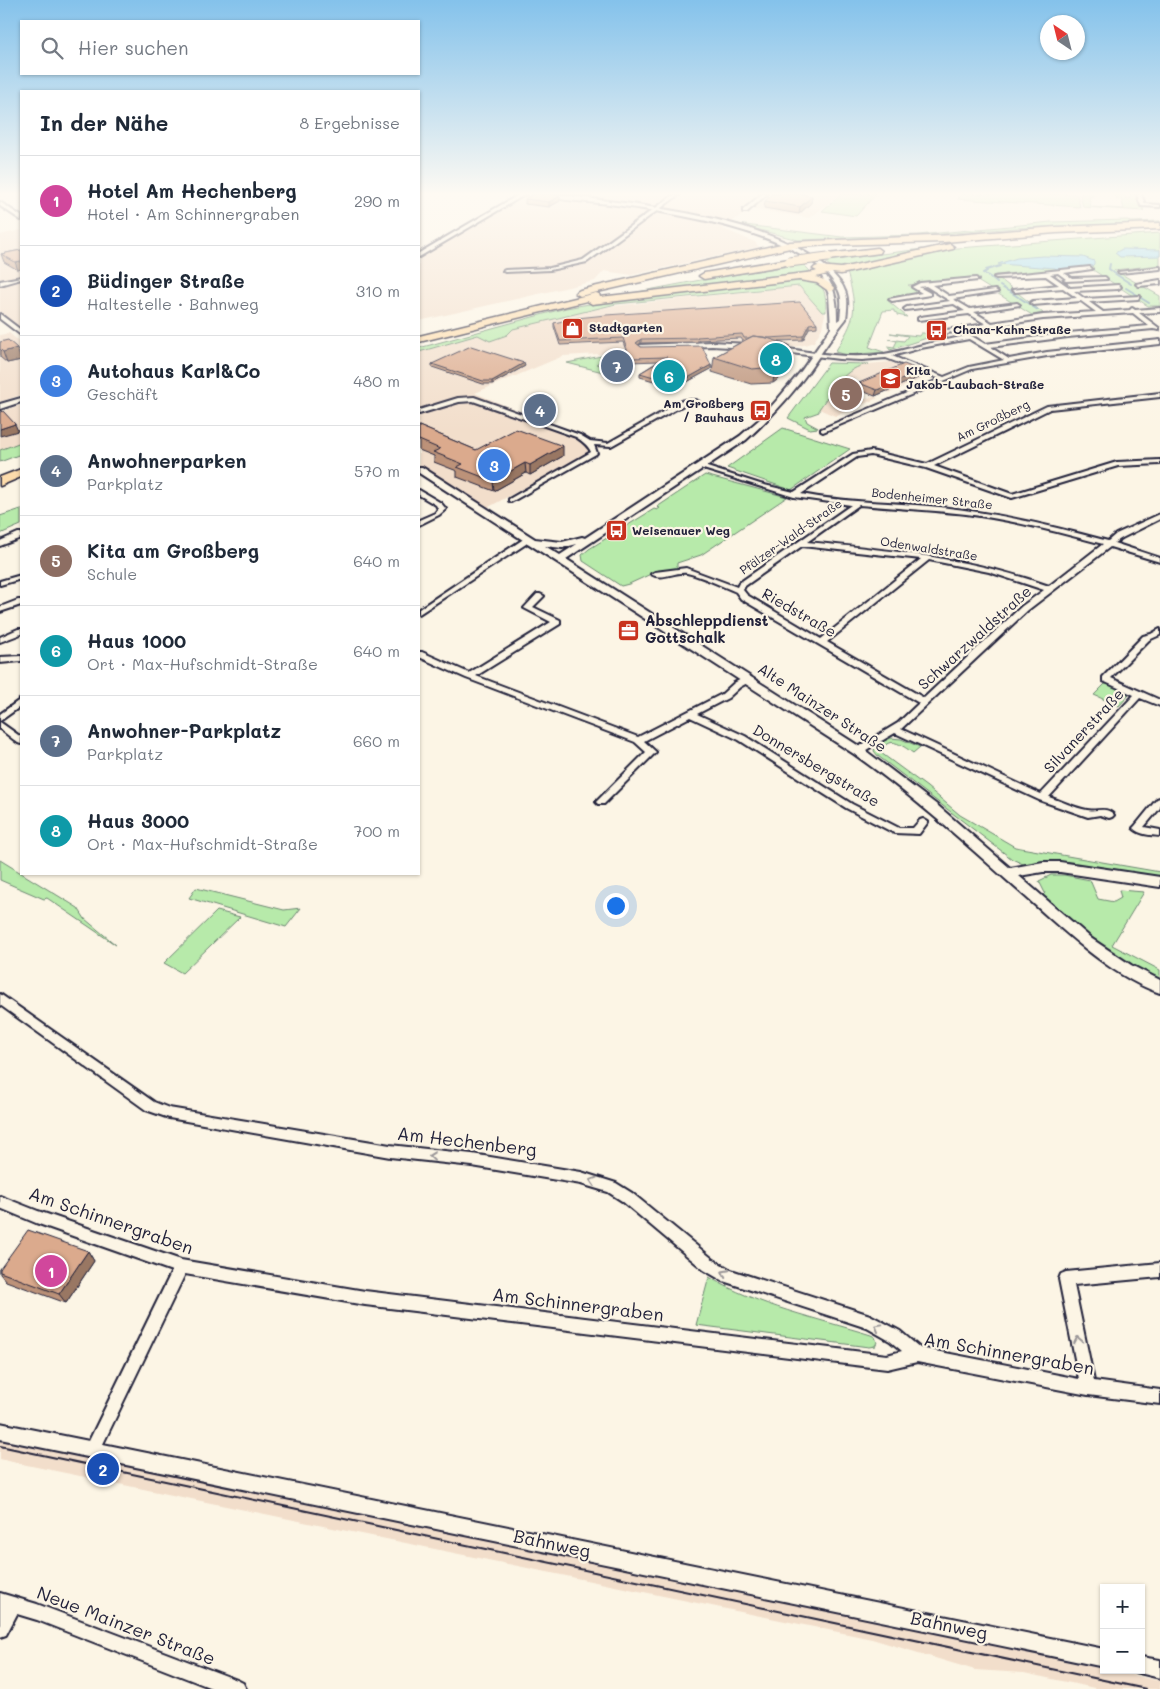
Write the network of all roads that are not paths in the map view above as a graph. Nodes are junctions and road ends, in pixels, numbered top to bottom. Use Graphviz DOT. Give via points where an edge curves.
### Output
graph roads {
  1 [pos="824,272"];
  2 [pos="668,273"];
  3 [pos="694,273"];
  4 [pos="719,273"];
  5 [pos="819,273"];
  6 [pos="825,273"];
  7 [pos="842,273"];
  8 [pos="1060,273"];
  9 [pos="1047,274"];
  10 [pos="996,277"];
  11 [pos="20,278"];
  12 [pos="785,278"];
  13 [pos="1105,278"];
  14 [pos="976,279"];
  15 [pos="1071,280"];
  16 [pos="1058,281"];
  17 [pos="1160,282"];
  18 [pos="0,283"];
  19 [pos="1139,284"];
  20 [pos="928,285"];
  21 [pos="834,286"];
  22 [pos="1064,286"];
  23 [pos="1118,287"];
  24 [pos="1015,290"];
  25 [pos="1070,290"];
  26 [pos="995,292"];
  27 [pos="939,293"];
  28 [pos="580,294"];
  29 [pos="927,294"];
  30 [pos="1138,297"];
  31 [pos="947,298"];
  32 [pos="892,299"];
  33 [pos="1083,300"];
  34 [pos="954,302"];
  35 [pos="1033,303"];
  36 [pos="554,305"];
  37 [pos="1017,305"];
  38 [pos="907,308"];
  39 [pos="1160,310"];
  40 [pos="969,312"];
  41 [pos="1135,312"];
  42 [pos="1102,313"];
  43 [pos="1160,314"];
  44 [pos="0,316"];
  45 [pos="920,319"];
  46 [pos="991,325"];
  47 [pos="834,328"];
  48 [pos="1158,329"];
  49 [pos="960,330"];
  50 [pos="20,332"];
  51 [pos="420,332"];
  52 [pos="969,336"];
  53 [pos="420,339"];
  54 [pos="944,340"];
  55 [pos="827,341"];
  56 [pos="1160,342"];
  57 [pos="758,346"];
  58 [pos="984,346"];
  59 [pos="641,347"];
  60 [pos="767,348"];
  61 [pos="792,350"];
  62 [pos="817,354"];
  63 [pos="890,355"];
  64 [pos="1007,360"];
  65 [pos="942,378"];
  66 [pos="1160,396"];
  67 [pos="20,400"];
  68 [pos="696,402"];
  69 [pos="0,407"];
  70 [pos="420,412"];
  71 [pos="822,421"];
  72 [pos="832,426"];
  73 [pos="823,430"];
  74 [pos="588,443"];
  75 [pos="1160,462"];
  76 [pos="20,464"];
  77 [pos="928,466"];
  78 [pos="702,467"];
  79 [pos="420,470"];
  80 [pos="0,472"];
  81 [pos="20,473"];
  82 [pos="0,482"];
  83 [pos="420,493"];
  84 [pos="794,495"];
  85 [pos="511,500"];
  86 [pos="858,503"];
  87 [pos="1160,516"];
  88 [pos="420,522"];
  89 [pos="598,534"];
  90 [pos="18,537"];
  91 [pos="528,540"];
  92 [pos="1110,543"];
  93 [pos="0,544"];
  94 [pos="801,544"];
  95 [pos="927,558"];
  96 [pos="559,560"];
  97 [pos="1160,560"];
  98 [pos="655,574"];
  99 [pos="20,577"];
  100 [pos="0,583"];
  101 [pos="1050,589"];
  102 [pos="739,590"];
  103 [pos="540,596"];
  104 [pos="20,602"];
  105 [pos="0,610"];
  106 [pos="420,611"];
  107 [pos="20,631"];
  108 [pos="1158,635"];
  109 [pos="0,640"];
  110 [pos="822,642"];
  111 [pos="420,654"];
  112 [pos="20,659"];
  113 [pos="1,661"];
  114 [pos="470,676"];
  115 [pos="748,679"];
  116 [pos="1139,694"];
  117 [pos="924,702"];
  118 [pos="20,703"];
  119 [pos="1160,703"];
  120 [pos="690,714"];
  121 [pos="0,718"];
  122 [pos="0,725"];
  123 [pos="894,729"];
  124 [pos="20,740"];
  125 [pos="638,740"];
  126 [pos="858,751"];
  127 [pos="1042,798"];
  128 [pos="1160,801"];
  129 [pos="601,802"];
  130 [pos="1109,815"];
  131 [pos="924,822"];
  132 [pos="1160,833"];
  133 [pos="1008,873"];
  134 [pos="1160,882"];
  135 [pos="1160,987"];
  136 [pos="0,999"];
  137 [pos="0,1202"];
  138 [pos="181,1267"];
  139 [pos="1160,1270"];
  140 [pos="917,1355"];
  141 [pos="1088,1388"];
  142 [pos="1160,1398"];
  143 [pos="0,1431"];
  144 [pos="93,1449"];
  145 [pos="6,1603"];
  146 [pos="0,1628"];
  147 [pos="1100,1657"];
  148 [pos="1145,1667"];
  149 [pos="1160,1669"];
  150 [pos="237,1689"];
  1 -- 21 [label="street" via="829,284"];
  2 -- 28 [label="highway"];
  3 -- 28 [label="highway"];
  4 -- 36 [label="highway"];
  5 -- 12 [label="highway"];
  6 -- 21 [label="street"];
  7 -- 21 [label="highway"];
  8 -- 15 [label="street"];
  9 -- 10 [label="street"];
  9 -- 16 [label="street"];
  11 -- 18 [label="street"];
  12 -- 21 [label="highway" via="816,280"];
  12 -- 36 [label="highway"];
  13 -- 15 [label="street"];
  14 -- 20 [label="street"];
  15 -- 16 [label="street"];
  16 -- 22 [label="street"];
  17 -- 19 [label="street"];
  20 -- 27 [label="street"];
  20 -- 29 [label="street" via="915,287"];
  21 -- 47 [label="street"];
  21 -- 47 [label="street" via="842,292 845,310 843,319"];
  22 -- 24 [label="street"];
  22 -- 25 [label="street"];
  23 -- 25 [label="street"];
  25 -- 33 [label="street"];
  26 -- 31 [label="street"];
  27 -- 29 [label="street"];
  27 -- 31 [label="street"];
  28 -- 51 [label="highway"];
  29 -- 32 [label="street"];
  30 -- 33 [label="street"];
  31 -- 34 [label="street"];
  33 -- 35 [label="street"];
  33 -- 42 [label="street"];
  34 -- 38 [label="street"];
  34 -- 40 [label="street"];
  36 -- 53 [label="highway"];
  37 -- 40 [label="street"];
  39 -- 41 [label="street"];
  40 -- 45 [label="street"];
  40 -- 46 [label="street"];
  41 -- 42 [label="street"];
  41 -- 43 [label="street"];
  41 -- 48 [label="street"];
  42 -- 46 [label="street"];
  44 -- 50 [label="street"];
  46 -- 49 [label="street"];
  47 -- 55 [label="street"];
  48 -- 58 [label="street" via="1068,335"];
  49 -- 52 [label="street"];
  49 -- 54 [label="street" via="935,333"];
  52 -- 54 [label="street"];
  52 -- 58 [label="street"];
  54 -- 63 [label="street" via="912,345"];
  55 -- 61 [label="street"];
  55 -- 62 [label="street"];
  56 -- 64 [label="street"];
  57 -- 59 [label="street"];
  58 -- 64 [label="street"];
  60 -- 61 [label="street"];
  61 -- 62 [label="street"];
  62 -- 63 [label="street" via="853,358"];
  62 -- 78 [label="street" via="764,420"];
  63 -- 65 [label="street"];
  64 -- 65 [label="street"];
  65 -- 72 [label="street"];
  66 -- 77 [label="street, Am Großberg" via="1049,407"];
  67 -- 69 [label="street"];
  68 -- 74 [label="street" via="686,401 610,445"];
  70 -- 74 [label="street" via="458,400 474,399 578,436"];
  71 -- 72 [label="street"];
  72 -- 73 [label="street"];
  74 -- 85 [label="street" via="594,453"];
  75 -- 77 [label="street" via="1117,464 1012,496"];
  76 -- 80 [label="highway"];
  77 -- 84 [label="street" via="871,453 856,455"];
  78 -- 84 [label="street, Bodenheimer Straße"];
  78 -- 89 [label="street"];
  79 -- 91 [label="street, Alte Mainzer Straße"];
  81 -- 82 [label="highway"];
  83 -- 88 [label="street" via="442,510"];
  84 -- 86 [label="street, Bodenheimer Straße"];
  86 -- 92 [label="street, Bodenheimer Straße" via="972,513"];
  86 -- 94 [label="street, Pfälzer-Wald-Straße"];
  87 -- 92 [label="street, Schwarzwaldstraße" via="1136,526"];
  89 -- 91 [label="street" via="562,545"];
  89 -- 96 [label="street"];
  90 -- 93 [label="street"];
  91 -- 96 [label="street, Alte Mainzer Straße"];
  91 -- 106 [label="street"];
  92 -- 97 [label="street, Bodenheimer Straße"];
  92 -- 101 [label="street, Schwarzwaldstraße"];
  94 -- 95 [label="street, Odenwaldstraße"];
  94 -- 102 [label="street, Pfälzer-Wald-Straße"];
  95 -- 101 [label="street, Odenwaldstraße" via="1030,581"];
  95 -- 110 [label="street"];
  96 -- 115 [label="street, Alte Mainzer Straße"];
  98 -- 102 [label="street, Riedstraße" via="686,570"];
  99 -- 100 [label="street"];
  101 -- 117 [label="street, Schwarzwaldstraße" via="1024,608"];
  102 -- 110 [label="street, Riedstraße" via="744,597"];
  103 -- 114 [label="street" via="528,608 557,622"];
  104 -- 105 [label="street"];
  107 -- 109 [label="street"];
  108 -- 116 [label="street, Silvanerstraße" via="1146,638 1106,679"];
  110 -- 117 [label="street, Riedstraße"];
  111 -- 114 [label="street"];
  112 -- 113 [label="street"];
  114 -- 125 [label="street"];
  115 -- 120 [label="street" via="725,696"];
  115 -- 126 [label="street, Alte Mainzer Straße"];
  116 -- 119 [label="street"];
  116 -- 127 [label="street, Silvanerstraße"];
  117 -- 123 [label="street, Schwarzwaldstraße"];
  118 -- 121 [label="street"];
  120 -- 125 [label="street"];
  120 -- 131 [label="street, Donnersbergstraße" via="742,738 849,806 897,831 916,832"];
  122 -- 124 [label="street"];
  123 -- 126 [label="street, Schwarzwaldstraße"];
  123 -- 127 [label="street"];
  125 -- 129 [label="street" via="651,752"];
  126 -- 133 [label="street, Alte Mainzer Straße" via="904,784"];
  127 -- 130 [label="street" via="1088,814 1101,812"];
  128 -- 132 [label="street" via="1138,828"];
  133 -- 134 [label="street" via="1060,867"];
  133 -- 135 [label="street, Alte Mainzer Straße" via="1087,943"];
  140 -- 136 [label="street, Am Hechenberg, one-way" via="895,1336 870,1322 746,1283 709,1265 627,1197 610,1187 546,1171 390,1152 169,1113 150,1106"];
  137 -- 138 [label="street, Am Schinnergraben"];
  138 -- 140 [label="street, Am Schinnergraben" via="365,1298 888,1362"];
  138 -- 144 [label="street"];
  141 -- 139 [label="street, one-way" via="1066,1279"];
  140 -- 141 [label="street, Am Schinnergraben"];
  141 -- 142 [label="street, Am Schinnergraben"];
  143 -- 144 [label="street, Bahnweg"];
  144 -- 147 [label="street, Bahnweg"];
  145 -- 146 [label="street"];
  145 -- 150 [label="street, Neue Mainzer Straße"];
  148 -- 149 [label="street"];
}
